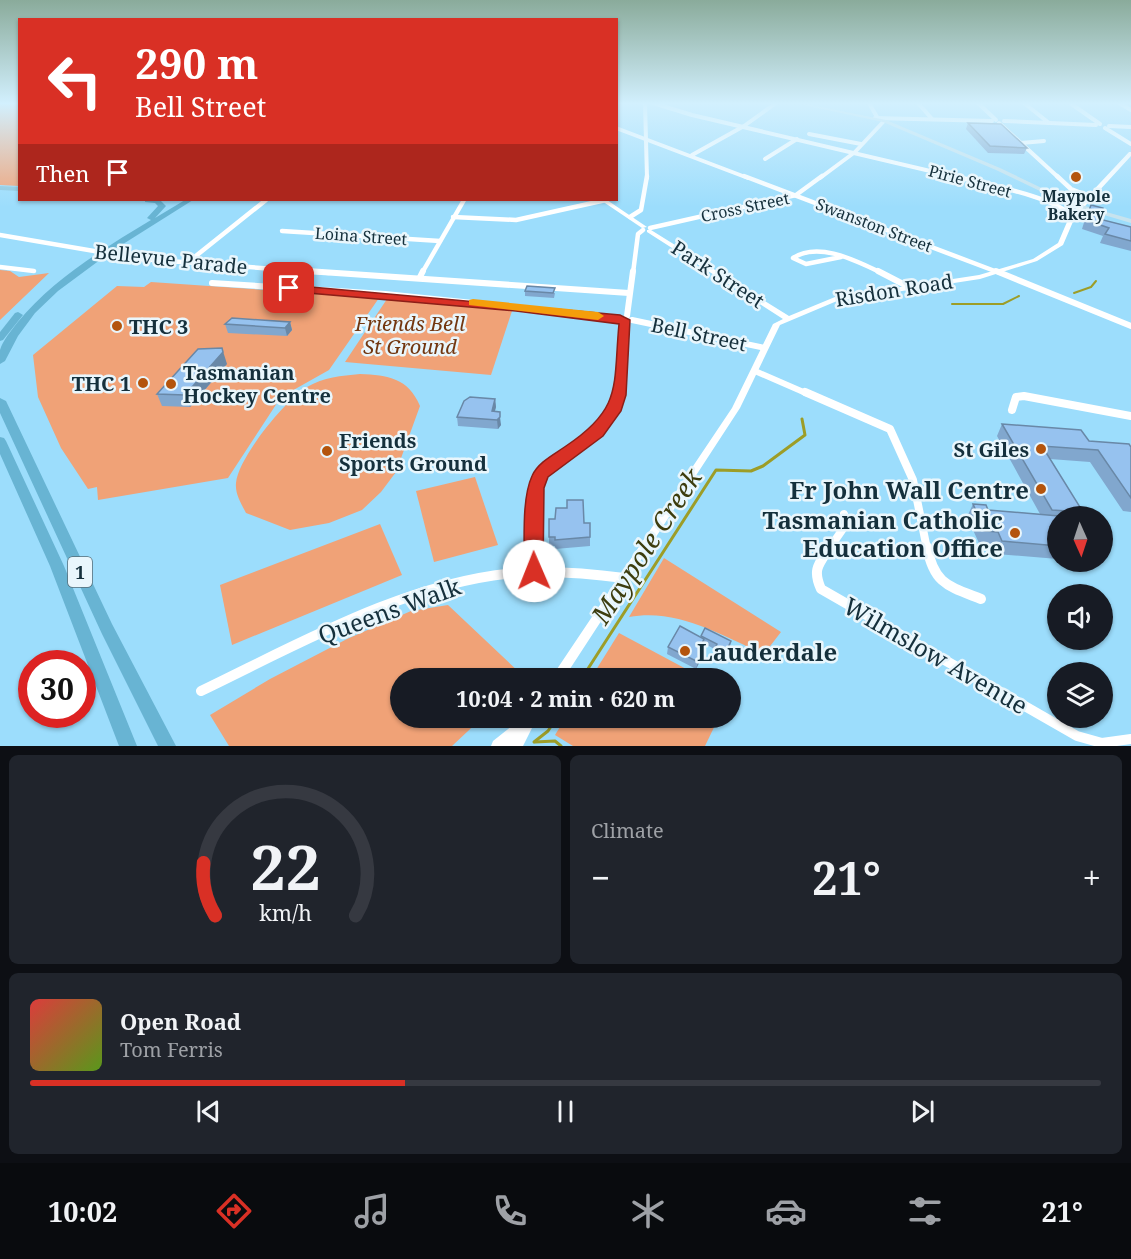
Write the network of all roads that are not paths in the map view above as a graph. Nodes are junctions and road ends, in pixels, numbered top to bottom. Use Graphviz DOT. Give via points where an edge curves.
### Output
graph roads {
  1 [pos="645,138"];
  2 [pos="722,138"];
  3 [pos="793,138"];
  4 [pos="829,138"];
  5 [pos="867,138"];
  6 [pos="922,138"];
  7 [pos="1016,138"];
  8 [pos="648,139"];
  9 [pos="798,139"];
  10 [pos="1044,141"];
  11 [pos="1021,142"];
  12 [pos="861,144"];
  13 [pos="855,152"];
  14 [pos="1131,153"];
  15 [pos="692,155"];
  16 [pos="765,159"];
  17 [pos="0,188"];
  18 [pos="18,189"];
  19 [pos="796,195"];
  20 [pos="1091,197"];
  21 [pos="157,201"];
  22 [pos="180,201"];
  23 [pos="187,201"];
  24 [pos="265,201"];
  25 [pos="463,201"];
  26 [pos="601,201"];
  27 [pos="606,201"];
  28 [pos="1080,207"];
  29 [pos="1072,216"];
  30 [pos="453,217"];
  31 [pos="630,217"];
  32 [pos="1131,221"];
  33 [pos="144,224"];
  34 [pos="646,229"];
  35 [pos="282,231"];
  36 [pos="0,235"];
  37 [pos="440,241"];
  38 [pos="116,245"];
  39 [pos="841,257"];
  40 [pos="187,263"];
  41 [pos="0,267"];
  42 [pos="82,267"];
  43 [pos="34,271"];
  44 [pos="997,272"];
  45 [pos="420,277"];
  46 [pos="212,283"];
  47 [pos="907,286"];
  48 [pos="629,293"];
  49 [pos="787,318"];
  50 [pos="626,319"];
  51 [pos="1131,326"];
  52 [pos="0,338"];
  53 [pos="765,348"];
  54 [pos="0,361"];
  55 [pos="755,371"];
  56 [pos="0,401"];
  57 [pos="1012,410"];
  58 [pos="1131,416"];
  59 [pos="0,441"];
  60 [pos="844,514"];
  61 [pos="534,571"];
  62 [pos="624,578"];
  63 [pos="981,599"];
  64 [pos="564,668"];
  65 [pos="201,691"];
  66 [pos="519,728"];
  67 [pos="525,728"];
  68 [pos="1131,739"];
  69 [pos="128,746"];
  70 [pos="167,746"];
  71 [pos="498,746"];
  72 [pos="516,746"];
  1 -- 8 [label="street, Swanston Street"];
  2 -- 15 [label="street"];
  3 -- 9 [label="street, Pirie Street"];
  4 -- 12 [label="street"];
  5 -- 12 [label="street, Cross Street"];
  6 -- 28 [label="main road"];
  7 -- 11 [label="street"];
  8 -- 15 [label="street, Swanston Street"];
  8 -- 31 [label="street" via="648,171 641,210"];
  9 -- 13 [label="street, Pirie Street"];
  9 -- 16 [label="street"];
  10 -- 11 [label="street"];
  11 -- 20 [label="street" via="1071,189"];
  12 -- 13 [label="street, Cross Street"];
  13 -- 19 [label="street, Cross Street"];
  13 -- 29 [label="street, Pirie Street" via="1056,204"];
  14 -- 20 [label="street, Risdon Road"];
  15 -- 19 [label="street, Swanston Street"];
  17 -- 18 [label="main road"];
  19 -- 34 [label="street, Cross Street"];
  19 -- 44 [label="street, Swanston Street"];
  20 -- 28 [label="street, Risdon Road"];
  21 -- 33 [label="highway" via="162,206"];
  22 -- 33 [label="highway"];
  23 -- 38 [label="highway"];
  24 -- 40 [label="street"];
  25 -- 30 [label="street"];
  26 -- 30 [label="street" via="516,220"];
  27 -- 31 [label="street, Park Street"];
  28 -- 29 [label="street, Risdon Road"];
  28 -- 32 [label="main road"];
  29 -- 44 [label="street, Risdon Road" via="1061,244"];
  30 -- 37 [label="street"];
  31 -- 34 [label="street, Park Street"];
  33 -- 38 [label="highway"];
  34 -- 48 [label="street" via="638,234"];
  34 -- 49 [label="street, Park Street"];
  35 -- 37 [label="street, Loina Street"];
  36 -- 40 [label="street, Bellevue Parade"];
  37 -- 45 [label="street"];
  38 -- 42 [label="highway"];
  39 -- 39 [label="street" via="817,251 799,253 793,258 806,264"];
  39 -- 47 [label="street"];
  40 -- 45 [label="street, Bellevue Parade" via="397,279"];
  41 -- 43 [label="street"];
  42 -- 52 [label="highway" via="49,286 20,312"];
  42 -- 54 [label="highway" via="26,315 5,345"];
  44 -- 47 [label="street, Risdon Road"];
  44 -- 51 [label="street, Swanston Street"];
  45 -- 48 [label="street, Bellevue Parade"];
  46 -- 50 [label="street, Bell Street" via="368,293"];
  47 -- 49 [label="street, Risdon Road" via="835,299"];
  48 -- 50 [label="street"];
  49 -- 53 [label="street, Risdon Road" via="777,324"];
  50 -- 53 [label="street, Bell Street"];
  50 -- 61 [label="street" via="614,411 597,432 553,463 538,481"];
  53 -- 55 [label="street, Risdon Road"];
  55 -- 62 [label="street, Risdon Road" via="736,408"];
  55 -- 63 [label="street" via="890,429 913,480 931,569 948,586"];
  56 -- 70 [label="highway, 1" via="107,629"];
  57 -- 58 [label="street" via="1016,397 1024,396"];
  59 -- 69 [label="highway, 1" via="57,566"];
  60 -- 68 [label="street, Wilmslow Avenue" via="847,523 817,567 815,576 821,589 1077,736 1102,743"];
  61 -- 62 [label="street, Queens Walk"];
  61 -- 65 [label="street, Queens Walk" via="427,591 330,630"];
  62 -- 64 [label="street, Risdon Road"];
  66 -- 71 [label="street"];
  67 -- 72 [label="street"];
}
